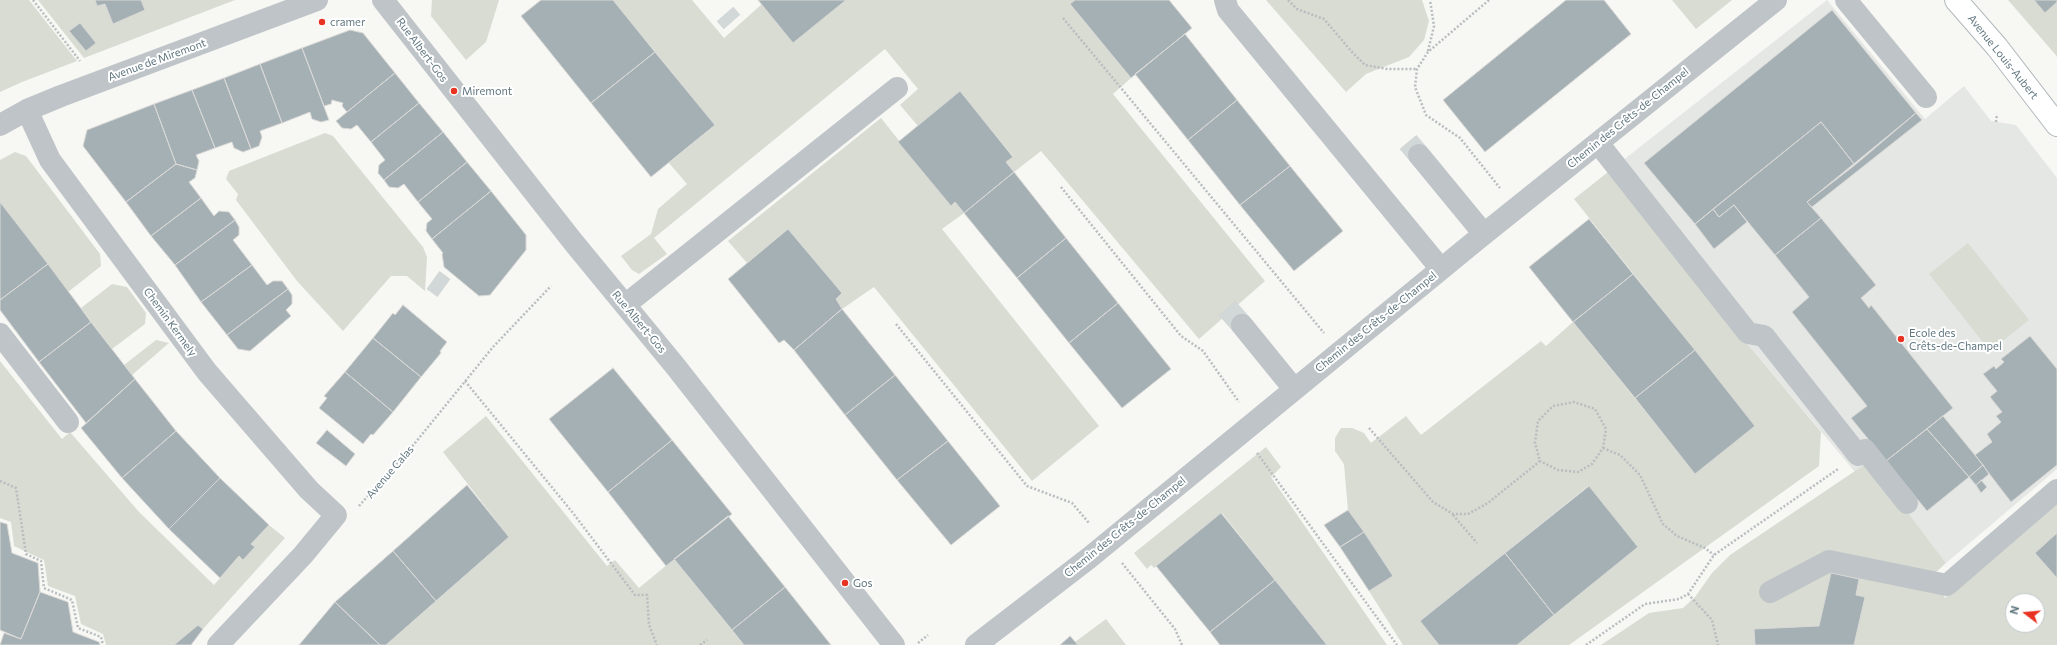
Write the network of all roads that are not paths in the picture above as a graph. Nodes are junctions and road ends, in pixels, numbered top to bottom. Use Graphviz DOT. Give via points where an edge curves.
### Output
graph roads {
  1 [pos="318,0"];
  2 [pos="383,0"];
  3 [pos="1225,0"];
  4 [pos="1776,0"];
  5 [pos="1846,0"];
  6 [pos="1956,0"];
  7 [pos="897,88"];
  8 [pos="1926,97"];
  9 [pos="27,110"];
  10 [pos="2054,116"];
  11 [pos="0,125"];
  12 [pos="1598,142"];
  13 [pos="1419,155"];
  14 [pos="1484,234"];
  15 [pos="1441,270"];
  16 [pos="625,306"];
  17 [pos="1242,325"];
  18 [pos="0,334"];
  19 [pos="1294,390"];
  20 [pos="68,422"];
  21 [pos="2057,490"];
  22 [pos="1907,503"];
  23 [pos="1770,592"];
  24 [pos="218,645"];
  25 [pos="894,645"];
  26 [pos="976,645"];
  1 -- 9 [label="street, Avenue de Miremont"];
  2 -- 16 [label="street, Rue Albert-Gos"];
  3 -- 15 [label="street" via="1228,10"];
  4 -- 12 [label="street, Chemin des Crêts-de-Champel"];
  5 -- 8 [label="street"];
  6 -- 10 [label="main road, Avenue Louis-Aubert"];
  7 -- 16 [label="street"];
  9 -- 11 [label="street, Avenue de Miremont"];
  9 -- 24 [label="street, Chemin Kermely" via="50,160 207,372 309,490 336,515 303,555"];
  12 -- 14 [label="street, Chemin des Crêts-de-Champel"];
  12 -- 22 [label="street" via="1748,333 1764,336 1858,456 1865,450"];
  13 -- 14 [label="street"];
  14 -- 15 [label="street, Chemin des Crêts-de-Champel"];
  15 -- 19 [label="street, Chemin des Crêts-de-Champel"];
  16 -- 25 [label="street, Rue Albert-Gos" via="676,367"];
  17 -- 19 [label="street"];
  18 -- 20 [label="street"];
  19 -- 26 [label="street, Chemin des Crêts-de-Champel" via="1089,558"];
  21 -- 23 [label="street" via="1947,585 1829,561"];
}
